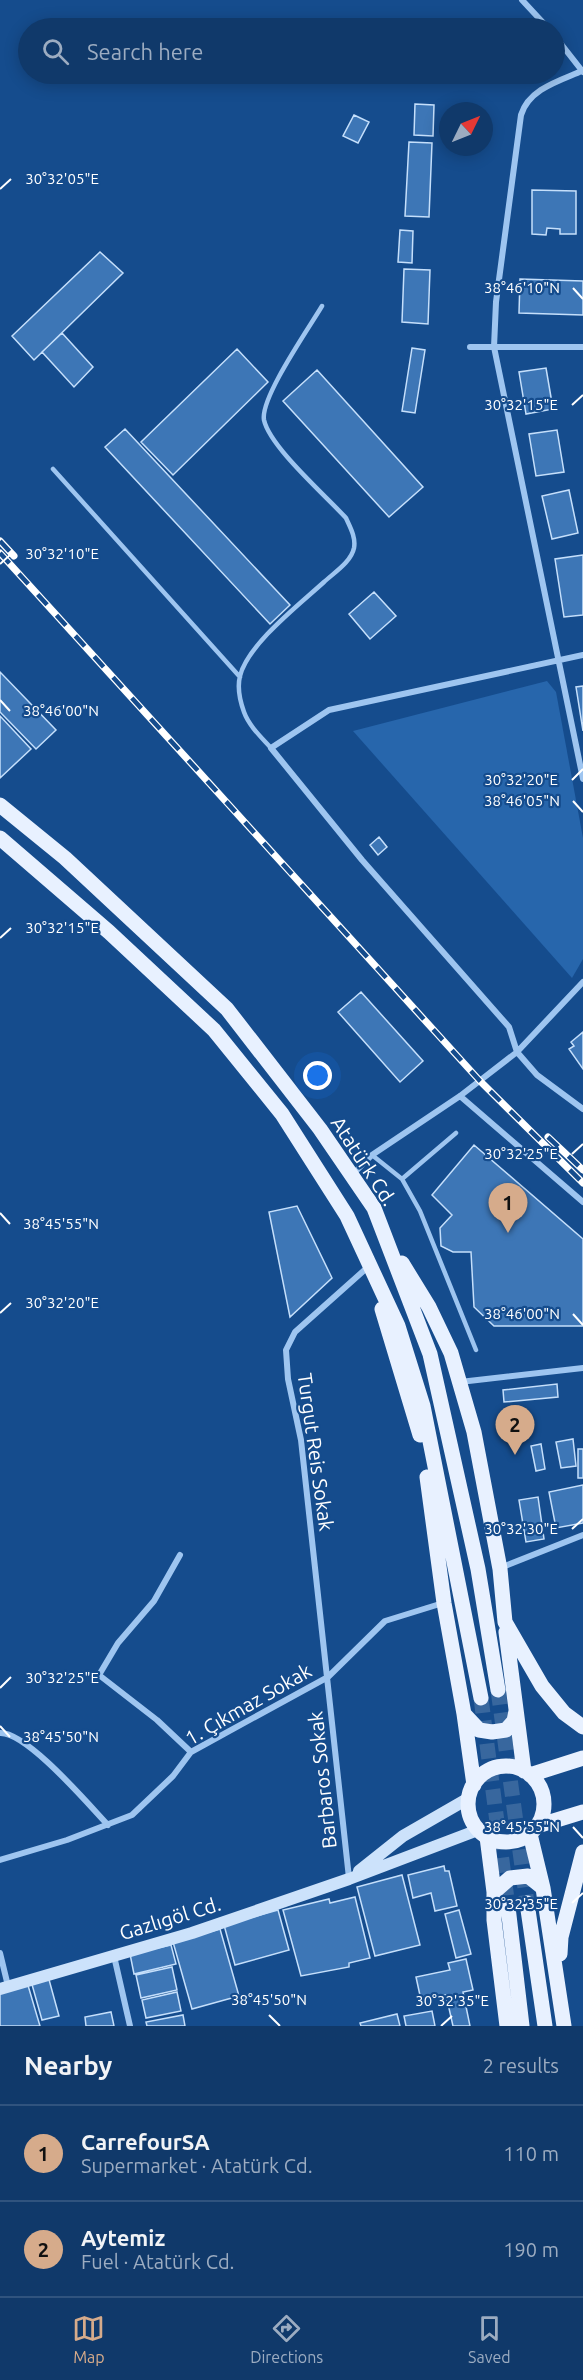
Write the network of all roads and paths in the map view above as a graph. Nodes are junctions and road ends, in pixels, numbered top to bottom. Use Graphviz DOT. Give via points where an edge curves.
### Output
graph roads {
  1 [pos="522,0"];
  2 [pos="539,18"];
  3 [pos="565,48"];
  4 [pos="583,72"];
  5 [pos="565,80"];
  6 [pos="555,84"];
  7 [pos="322,306"];
  8 [pos="470,347"];
  9 [pos="494,347"];
  10 [pos="583,347"];
  11 [pos="53,469"];
  12 [pos="583,655"];
  13 [pos="560,659"];
  14 [pos="240,677"];
  15 [pos="271,748"];
  16 [pos="583,779"];
  17 [pos="0,805"];
  18 [pos="0,838"];
  19 [pos="583,982"];
  20 [pos="517,1052"];
  21 [pos="460,1096"];
  22 [pos="583,1109"];
  23 [pos="456,1133"];
  24 [pos="372,1155"];
  25 [pos="351,1176"];
  26 [pos="402,1179"];
  27 [pos="583,1202"];
  28 [pos="384,1235"];
  29 [pos="369,1266"];
  30 [pos="476,1350"];
  31 [pos="583,1368"];
  32 [pos="459,1382"];
  33 [pos="583,1535"];
  34 [pos="180,1555"];
  35 [pos="500,1569"];
  36 [pos="444,1602"];
  37 [pos="505,1622"];
  38 [pos="328,1677"];
  39 [pos="498,1690"];
  40 [pos="481,1698"];
  41 [pos="516,1709"];
  42 [pos="464,1714"];
  43 [pos="583,1727"];
  44 [pos="0,1733"];
  45 [pos="191,1752"];
  46 [pos="583,1758"];
  47 [pos="527,1773"];
  48 [pos="471,1792"];
  49 [pos="583,1812"];
  50 [pos="108,1825"];
  51 [pos="533,1830"];
  52 [pos="483,1833"];
  53 [pos="583,1852"];
  54 [pos="0,1860"];
  55 [pos="349,1879"];
  56 [pos="543,1888"];
  57 [pos="494,1892"];
  58 [pos="527,1903"];
  59 [pos="507,1907"];
  60 [pos="0,1953"];
  61 [pos="114,1956"];
  62 [pos="559,1981"];
  63 [pos="4,1988"];
  64 [pos="130,2026"];
  65 [pos="507,2026"];
  66 [pos="522,2026"];
  67 [pos="545,2026"];
  68 [pos="564,2026"];
  1 -- 2 [label="street"];
  3 -- 4 [label="street"];
  4 -- 5 [label="street"];
  6 -- 9 [label="street" via="527,101 521,115 496,302"];
  7 -- 14 [label="lane" via="267,399 264,419 277,447 346,518 355,546 346,562 259,645"];
  8 -- 9 [label="street"];
  9 -- 10 [label="street"];
  9 -- 13 [label="street"];
  11 -- 14 [label="lane"];
  12 -- 13 [label="street"];
  13 -- 15 [label="street" via="329,710"];
  13 -- 16 [label="street"];
  14 -- 15 [label="lane" via="244,714"];
  15 -- 20 [label="street" via="362,860 509,1027"];
  17 -- 25 [label="main road, Atatürk Cd." via="65,858 227,1009 320,1129"];
  18 -- 29 [label="main road" via="214,1030 282,1114 347,1216"];
  19 -- 20 [label="street"];
  20 -- 21 [label="street"];
  20 -- 22 [label="street" via="537,1075"];
  21 -- 24 [label="street"];
  21 -- 27 [label="street"];
  23 -- 26 [label="lane"];
  24 -- 25 [label="street"];
  24 -- 26 [label="lane"];
  25 -- 28 [label="main road, Atatürk Cd." via="374,1208"];
  26 -- 30 [label="lane" via="432,1237"];
  28 -- 32 [label="main road" via="429,1307 451,1353"];
  28 -- 39 [label="main road, Atatürk Cd." via="430,1354 478,1569"];
  29 -- 36 [label="main road" via="423,1448"];
  29 -- 38 [label="street, Turgut Reis Sokak" via="295,1332 286,1350 301,1440"];
  29 -- 40 [label="main road" via="398,1326 423,1406"];
  31 -- 32 [label="street"];
  32 -- 35 [label="main road" via="474,1431"];
  33 -- 35 [label="street"];
  34 -- 45 [label="street" via="154,1601 118,1643 99,1675"];
  35 -- 37 [label="main road"];
  36 -- 38 [label="street, 1. Çıkmaz Sokak" via="385,1621"];
  36 -- 42 [label="main road"];
  37 -- 41 [label="main road"];
  37 -- 43 [label="main road" via="542,1686 564,1713"];
  38 -- 45 [label="street, 1. Çıkmaz Sokak"];
  38 -- 55 [label="street, Barbaros Sokak"];
  41 -- 42 [label="main road" via="514,1721 506,1730 492,1732 479,1730"];
  41 -- 47 [label="main road"];
  42 -- 48 [label="main road"];
  44 -- 50 [label="street" via="11,1735 40,1755"];
  45 -- 50 [label="street, 1. Çıkmaz Sokak" via="173,1776 132,1815"];
  46 -- 47 [label="main road"];
  47 -- 48 [label="main road" via="498,1767 487,1771"];
  47 -- 51 [label="main road" via="537,1783 544,1805"];
  48 -- 52 [label="main road" via="472,1821"];
  48 -- 55 [label="street, Gazlıgöl Cd." via="403,1836"];
  49 -- 51 [label="main road"];
  50 -- 54 [label="street, 1. Çıkmaz Sokak"];
  51 -- 52 [label="main road" via="509,1842"];
  51 -- 56 [label="main road"];
  52 -- 55 [label="street, Gazlıgöl Cd."];
  52 -- 57 [label="main road"];
  53 -- 62 [label="main road" via="561,1937"];
  55 -- 61 [label="street, Gazlıgöl Cd." via="192,1934"];
  56 -- 57 [label="main road" via="528,1876 510,1878"];
  56 -- 62 [label="main road"];
  57 -- 65 [label="main road"];
  58 -- 67 [label="main road"];
  59 -- 66 [label="main road"];
  60 -- 63 [label="street"];
  61 -- 63 [label="street, Gazlıgöl Cd."];
  61 -- 64 [label="street"];
  62 -- 68 [label="main road"];
}
